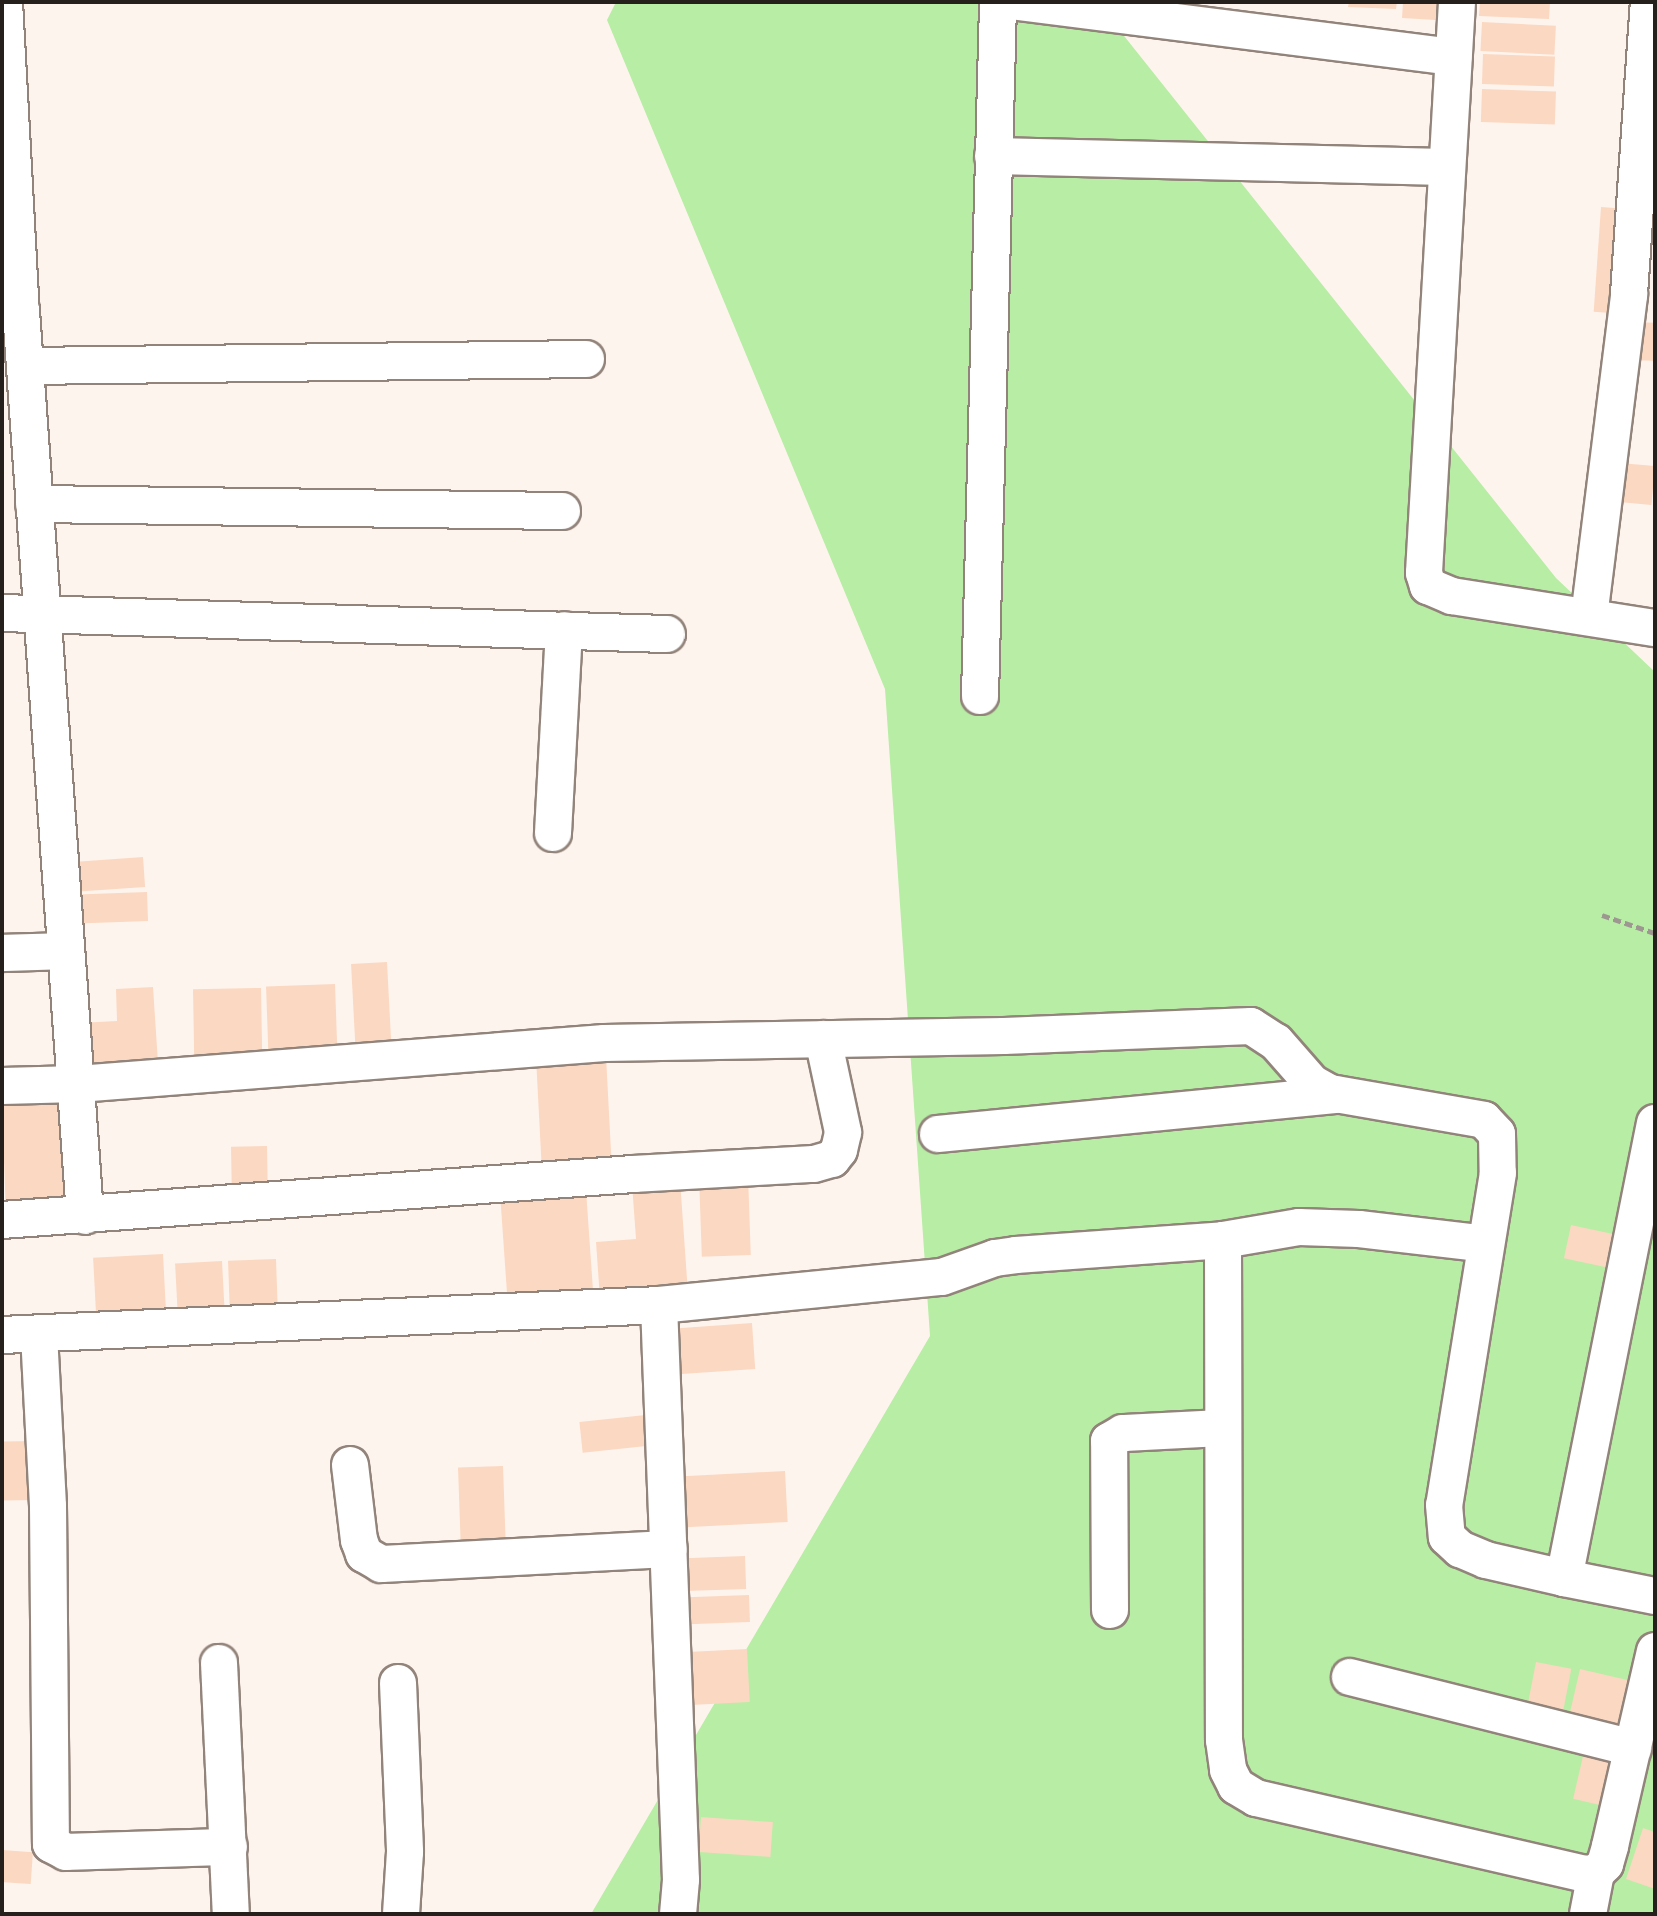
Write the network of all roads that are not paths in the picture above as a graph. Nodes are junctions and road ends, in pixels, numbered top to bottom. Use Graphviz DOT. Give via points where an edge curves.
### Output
graph roads {
  1 [pos="4,2"];
  2 [pos="998,2"];
  3 [pos="1018,2"];
  4 [pos="1457,2"];
  5 [pos="1649,2"];
  6 [pos="1454,57"];
  7 [pos="993,156"];
  8 [pos="1447,167"];
  9 [pos="586,359"];
  10 [pos="25,366"];
  11 [pos="34,504"];
  12 [pos="562,511"];
  13 [pos="2,613"];
  14 [pos="42,615"];
  15 [pos="1589,617"];
  16 [pos="1655,628"];
  17 [pos="564,630"];
  18 [pos="667,634"];
  19 [pos="980,696"];
  20 [pos="553,833"];
  21 [pos="66,951"];
  22 [pos="2,953"];
  23 [pos="823,1039"];
  24 [pos="78,1084"];
  25 [pos="2,1086"];
  26 [pos="1337,1095"];
  27 [pos="1655,1123"];
  28 [pos="938,1134"];
  29 [pos="85,1216"];
  30 [pos="2,1220"];
  31 [pos="1223,1240"];
  32 [pos="1486,1244"];
  33 [pos="659,1305"];
  34 [pos="39,1334"];
  35 [pos="2,1335"];
  36 [pos="1223,1428"];
  37 [pos="350,1465"];
  38 [pos="669,1549"];
  39 [pos="1564,1578"];
  40 [pos="1655,1596"];
  41 [pos="1110,1610"];
  42 [pos="1655,1651"];
  43 [pos="219,1663"];
  44 [pos="1350,1677"];
  45 [pos="398,1683"];
  46 [pos="1633,1748"];
  47 [pos="229,1847"];
  48 [pos="1596,1873"];
  49 [pos="231,1914"];
  50 [pos="401,1914"];
  51 [pos="678,1914"];
  52 [pos="1588,1914"];
  1 -- 10 [label="street"];
  2 -- 7 [label="street"];
  3 -- 6 [label="street"];
  4 -- 6 [label="street"];
  5 -- 15 [label="street" via="1629,294"];
  6 -- 8 [label="street"];
  7 -- 8 [label="street"];
  7 -- 19 [label="street"];
  8 -- 15 [label="street" via="1424,573 1428,586 1438,592"];
  9 -- 10 [label="street"];
  10 -- 11 [label="street"];
  11 -- 12 [label="street"];
  11 -- 14 [label="street"];
  13 -- 14 [label="street"];
  14 -- 17 [label="street"];
  14 -- 21 [label="street"];
  15 -- 16 [label="street"];
  17 -- 18 [label="street"];
  17 -- 20 [label="street"];
  21 -- 22 [label="street"];
  21 -- 24 [label="street"];
  23 -- 24 [label="street" via="604,1043"];
  23 -- 26 [label="street" via="1236,1024 1263,1031 1312,1083"];
  23 -- 29 [label="street" via="843,1132 832,1159 814,1164"];
  24 -- 25 [label="street"];
  24 -- 29 [label="street"];
  26 -- 28 [label="street"];
  26 -- 32 [label="street" via="1484,1120 1493,1126 1500,1148"];
  27 -- 39 [label="street"];
  29 -- 30 [label="street"];
  31 -- 32 [label="street" via="1273,1229 1325,1227"];
  31 -- 33 [label="street" via="1016,1255 942,1277"];
  31 -- 36 [label="street"];
  32 -- 39 [label="street" via="1444,1505 1447,1537 1486,1560"];
  33 -- 34 [label="street"];
  33 -- 38 [label="street"];
  34 -- 35 [label="street"];
  34 -- 47 [label="street" via="48,1506 51,1844 66,1852"];
  36 -- 41 [label="street" via="1123,1433 1109,1441"];
  36 -- 48 [label="street" via="1224,1740 1236,1786 1256,1798"];
  37 -- 38 [label="street" via="359,1540 364,1554 381,1564"];
  38 -- 51 [label="street"];
  39 -- 40 [label="street"];
  42 -- 46 [label="street"];
  43 -- 47 [label="street"];
  44 -- 46 [label="street"];
  45 -- 50 [label="street" via="405,1852"];
  46 -- 48 [label="street" via="1605,1864"];
  47 -- 49 [label="street"];
  48 -- 52 [label="street"];
}
